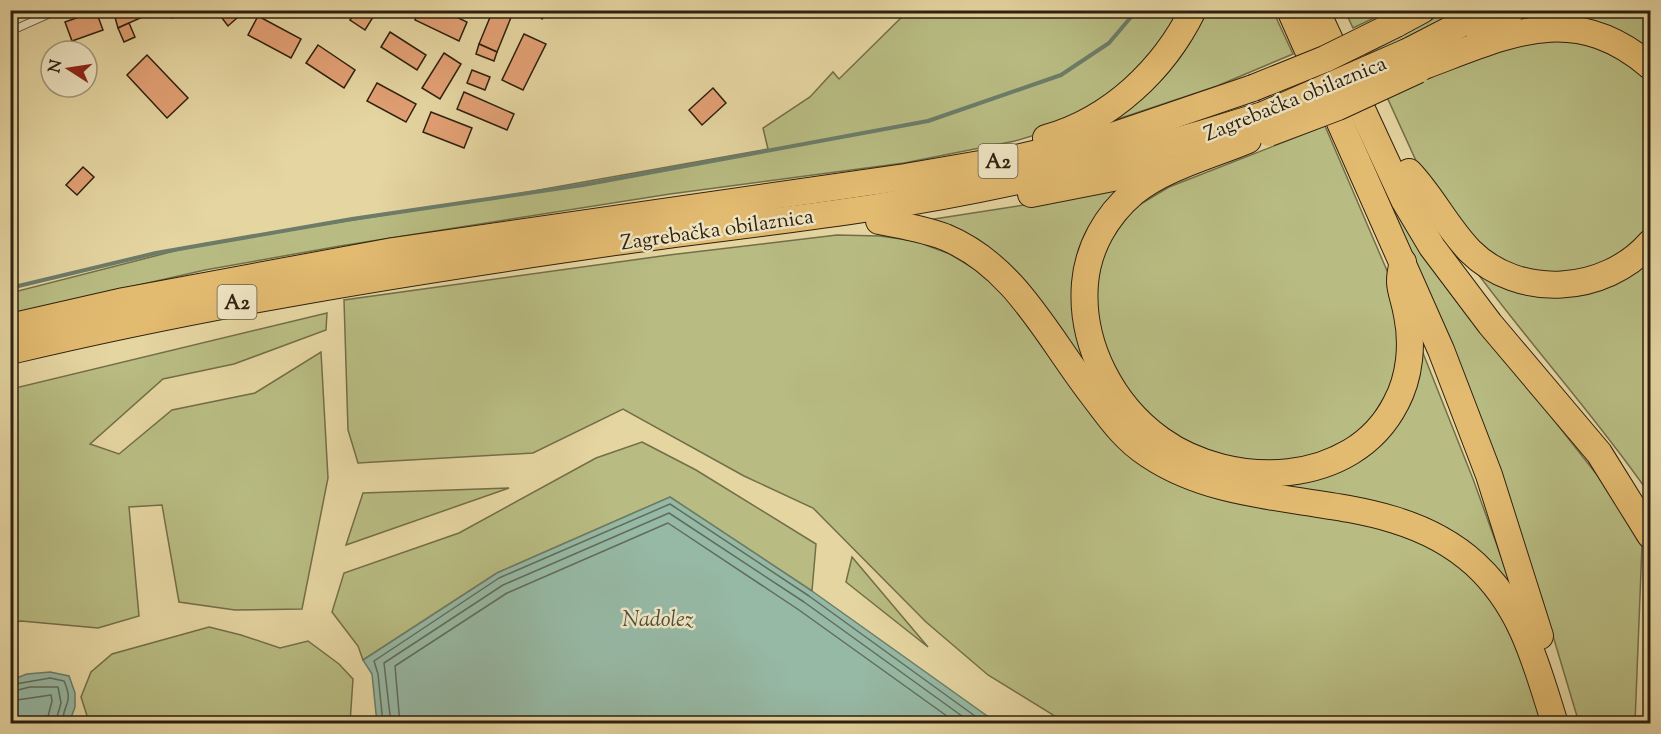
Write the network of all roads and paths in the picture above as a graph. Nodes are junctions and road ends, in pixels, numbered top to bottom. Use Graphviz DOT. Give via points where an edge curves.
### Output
graph roads {
  1 [pos="58,10"];
  2 [pos="1193,10"];
  3 [pos="1290,10"];
  4 [pos="1316,10"];
  5 [pos="1334,10"];
  6 [pos="1422,10"];
  7 [pos="1488,10"];
  8 [pos="1512,10"];
  9 [pos="1403,17"];
  10 [pos="13,30"];
  11 [pos="1417,62"];
  12 [pos="1650,66"];
  13 [pos="1260,130"];
  14 [pos="1409,171"];
  15 [pos="809,191"];
  16 [pos="879,221"];
  17 [pos="728,227"];
  18 [pos="1650,243"];
  19 [pos="1403,262"];
  20 [pos="10,327"];
  21 [pos="10,351"];
  22 [pos="1527,369"];
  23 [pos="1650,535"];
  24 [pos="1554,723"];
  25 [pos="1565,723"];
  1 -- 10 [label="lane"];
  2 -- 15 [label="highway" via="1166,57 1146,78 1122,99 1078,126 1017,146"];
  3 -- 19 [label="highway"];
  4 -- 22 [label="highway" via="1404,200 1432,247"];
  5 -- 14 [label="highway" via="1392,142"];
  6 -- 9 [label="highway, Zagrebačka obilaznica"];
  7 -- 11 [label="highway"];
  8 -- 11 [label="highway"];
  9 -- 15 [label="highway, Zagrebačka obilaznica / A2, bridge" via="1325,59 1112,136 1021,158"];
  11 -- 12 [label="highway" via="1508,31 1552,23 1584,27 1619,40"];
  11 -- 13 [label="highway, bridge" via="1338,107"];
  13 -- 16 [label="highway" via="1128,175"];
  13 -- 17 [label="highway, Zagrebačka obilaznica / A2" via="1176,143 1026,179 872,208"];
  13 -- 19 [label="highway" via="1141,188 1106,223 1091,256 1086,274 1085,313 1094,351 1113,390 1143,426 1202,461 1257,473 1303,471 1326,465 1365,443 1382,426 1405,384 1411,340 1398,281"];
  14 -- 18 [label="highway" via="1471,252 1487,265 1515,278 1560,285 1596,278 1632,261"];
  14 -- 22 [label="highway" via="1464,266 1523,344"];
  15 -- 20 [label="highway, Zagrebačka obilaznica / A2" via="393,251 124,301"];
  16 -- 17 [label="highway" via="757,232"];
  16 -- 24 [label="highway" via="944,237 970,249 995,268 1033,309 1124,437 1170,468 1230,490 1398,520 1447,542 1475,564 1517,615"];
  17 -- 21 [label="highway, Zagrebačka obilaznica / A2" via="281,294"];
  19 -- 25 [label="highway" via="1489,475"];
  22 -- 23 [label="highway" via="1599,453"];
}
